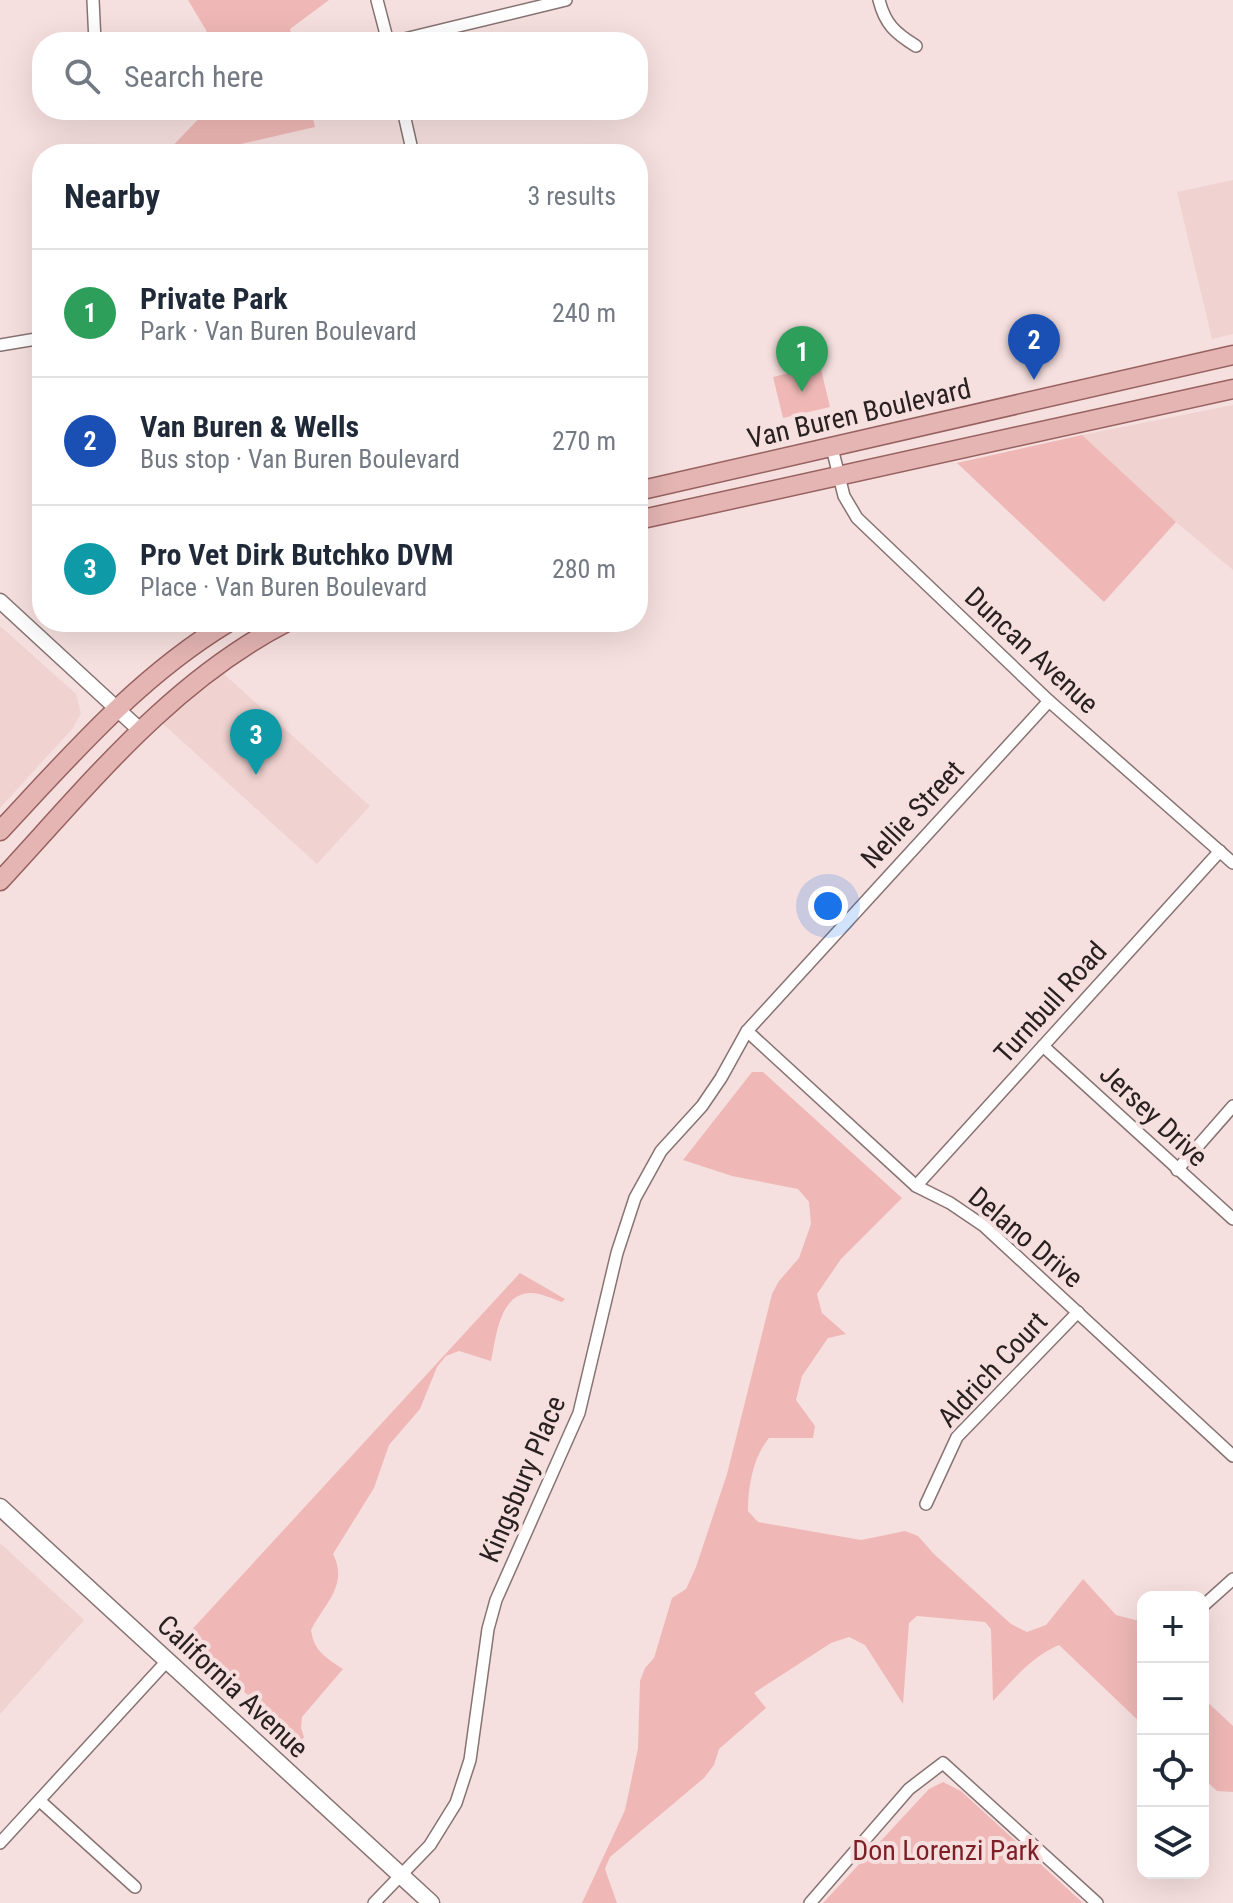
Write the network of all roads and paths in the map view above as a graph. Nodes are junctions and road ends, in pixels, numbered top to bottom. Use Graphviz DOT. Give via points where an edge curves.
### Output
graph roads {
  1 [pos="93,0"];
  2 [pos="377,0"];
  3 [pos="566,0"];
  4 [pos="879,0"];
  5 [pos="530,5"];
  6 [pos="95,32"];
  7 [pos="387,32"];
  8 [pos="428,32"];
  9 [pos="916,46"];
  10 [pos="405,120"];
  11 [pos="411,144"];
  12 [pos="32,340"];
  13 [pos="0,345"];
  14 [pos="1233,355"];
  15 [pos="1233,389"];
  16 [pos="832,448"];
  17 [pos="838,476"];
  18 [pos="648,489"];
  19 [pos="648,518"];
  20 [pos="0,601"];
  21 [pos="32,630"];
  22 [pos="34,632"];
  23 [pos="214,632"];
  24 [pos="248,632"];
  25 [pos="271,632"];
  26 [pos="201,676"];
  27 [pos="1049,701"];
  28 [pos="117,708"];
  29 [pos="140,730"];
  30 [pos="0,831"];
  31 [pos="1220,851"];
  32 [pos="1233,863"];
  33 [pos="0,881"];
  34 [pos="747,1031"];
  35 [pos="1043,1046"];
  36 [pos="1233,1106"];
  37 [pos="1177,1170"];
  38 [pos="916,1186"];
  39 [pos="1233,1219"];
  40 [pos="1078,1312"];
  41 [pos="1233,1456"];
  42 [pos="926,1504"];
  43 [pos="0,1507"];
  44 [pos="1233,1579"];
  45 [pos="1209,1601"];
  46 [pos="167,1661"];
  47 [pos="40,1801"];
  48 [pos="0,1843"];
  49 [pos="400,1875"];
  50 [pos="135,1887"];
  51 [pos="374,1903"];
  52 [pos="431,1903"];
  53 [pos="810,1903"];
  54 [pos="1097,1903"];
  1 -- 6 [label="street"];
  2 -- 7 [label="street"];
  3 -- 5 [label="street"];
  4 -- 9 [label="street" via="890,28"];
  5 -- 8 [label="street"];
  10 -- 11 [label="street"];
  12 -- 13 [label="street"];
  14 -- 16 [label="main road, Van Buren Boulevard"];
  15 -- 17 [label="main road, Van Buren Boulevard"];
  16 -- 17 [label="street, Duncan Avenue"];
  16 -- 18 [label="main road, Van Buren Boulevard"];
  17 -- 19 [label="main road, Van Buren Boulevard"];
  17 -- 27 [label="street, Duncan Avenue" via="857,518"];
  20 -- 21 [label="street"];
  22 -- 28 [label="street"];
  23 -- 28 [label="main road" via="175,657"];
  24 -- 26 [label="main road" via="215,653"];
  25 -- 26 [label="main road"];
  26 -- 29 [label="main road"];
  27 -- 31 [label="street, Duncan Avenue"];
  27 -- 34 [label="street, Nellie Street"];
  28 -- 29 [label="street"];
  28 -- 30 [label="main road"];
  29 -- 33 [label="main road"];
  31 -- 32 [label="street, Duncan Avenue"];
  31 -- 35 [label="street, Turnbull Road"];
  34 -- 38 [label="street, Delano Drive"];
  34 -- 49 [label="street, Kingsbury Place" via="702,1106 661,1151 635,1198 579,1413 496,1600 470,1760 456,1803 430,1845"];
  35 -- 37 [label="street, Jersey Drive"];
  35 -- 38 [label="street, Turnbull Road"];
  36 -- 37 [label="street"];
  37 -- 39 [label="street, Jersey Drive"];
  38 -- 40 [label="street, Delano Drive" via="984,1226"];
  40 -- 41 [label="street, Delano Drive"];
  40 -- 42 [label="street, Aldrich Court" via="957,1437"];
  43 -- 46 [label="main road, California Avenue"];
  44 -- 45 [label="street"];
  46 -- 47 [label="street"];
  46 -- 49 [label="main road, California Avenue"];
  47 -- 48 [label="street"];
  47 -- 50 [label="street"];
  49 -- 51 [label="street, Kingsbury Place"];
  49 -- 52 [label="main road, California Avenue"];
  53 -- 54 [label="street" via="909,1789 943,1763"];
}
